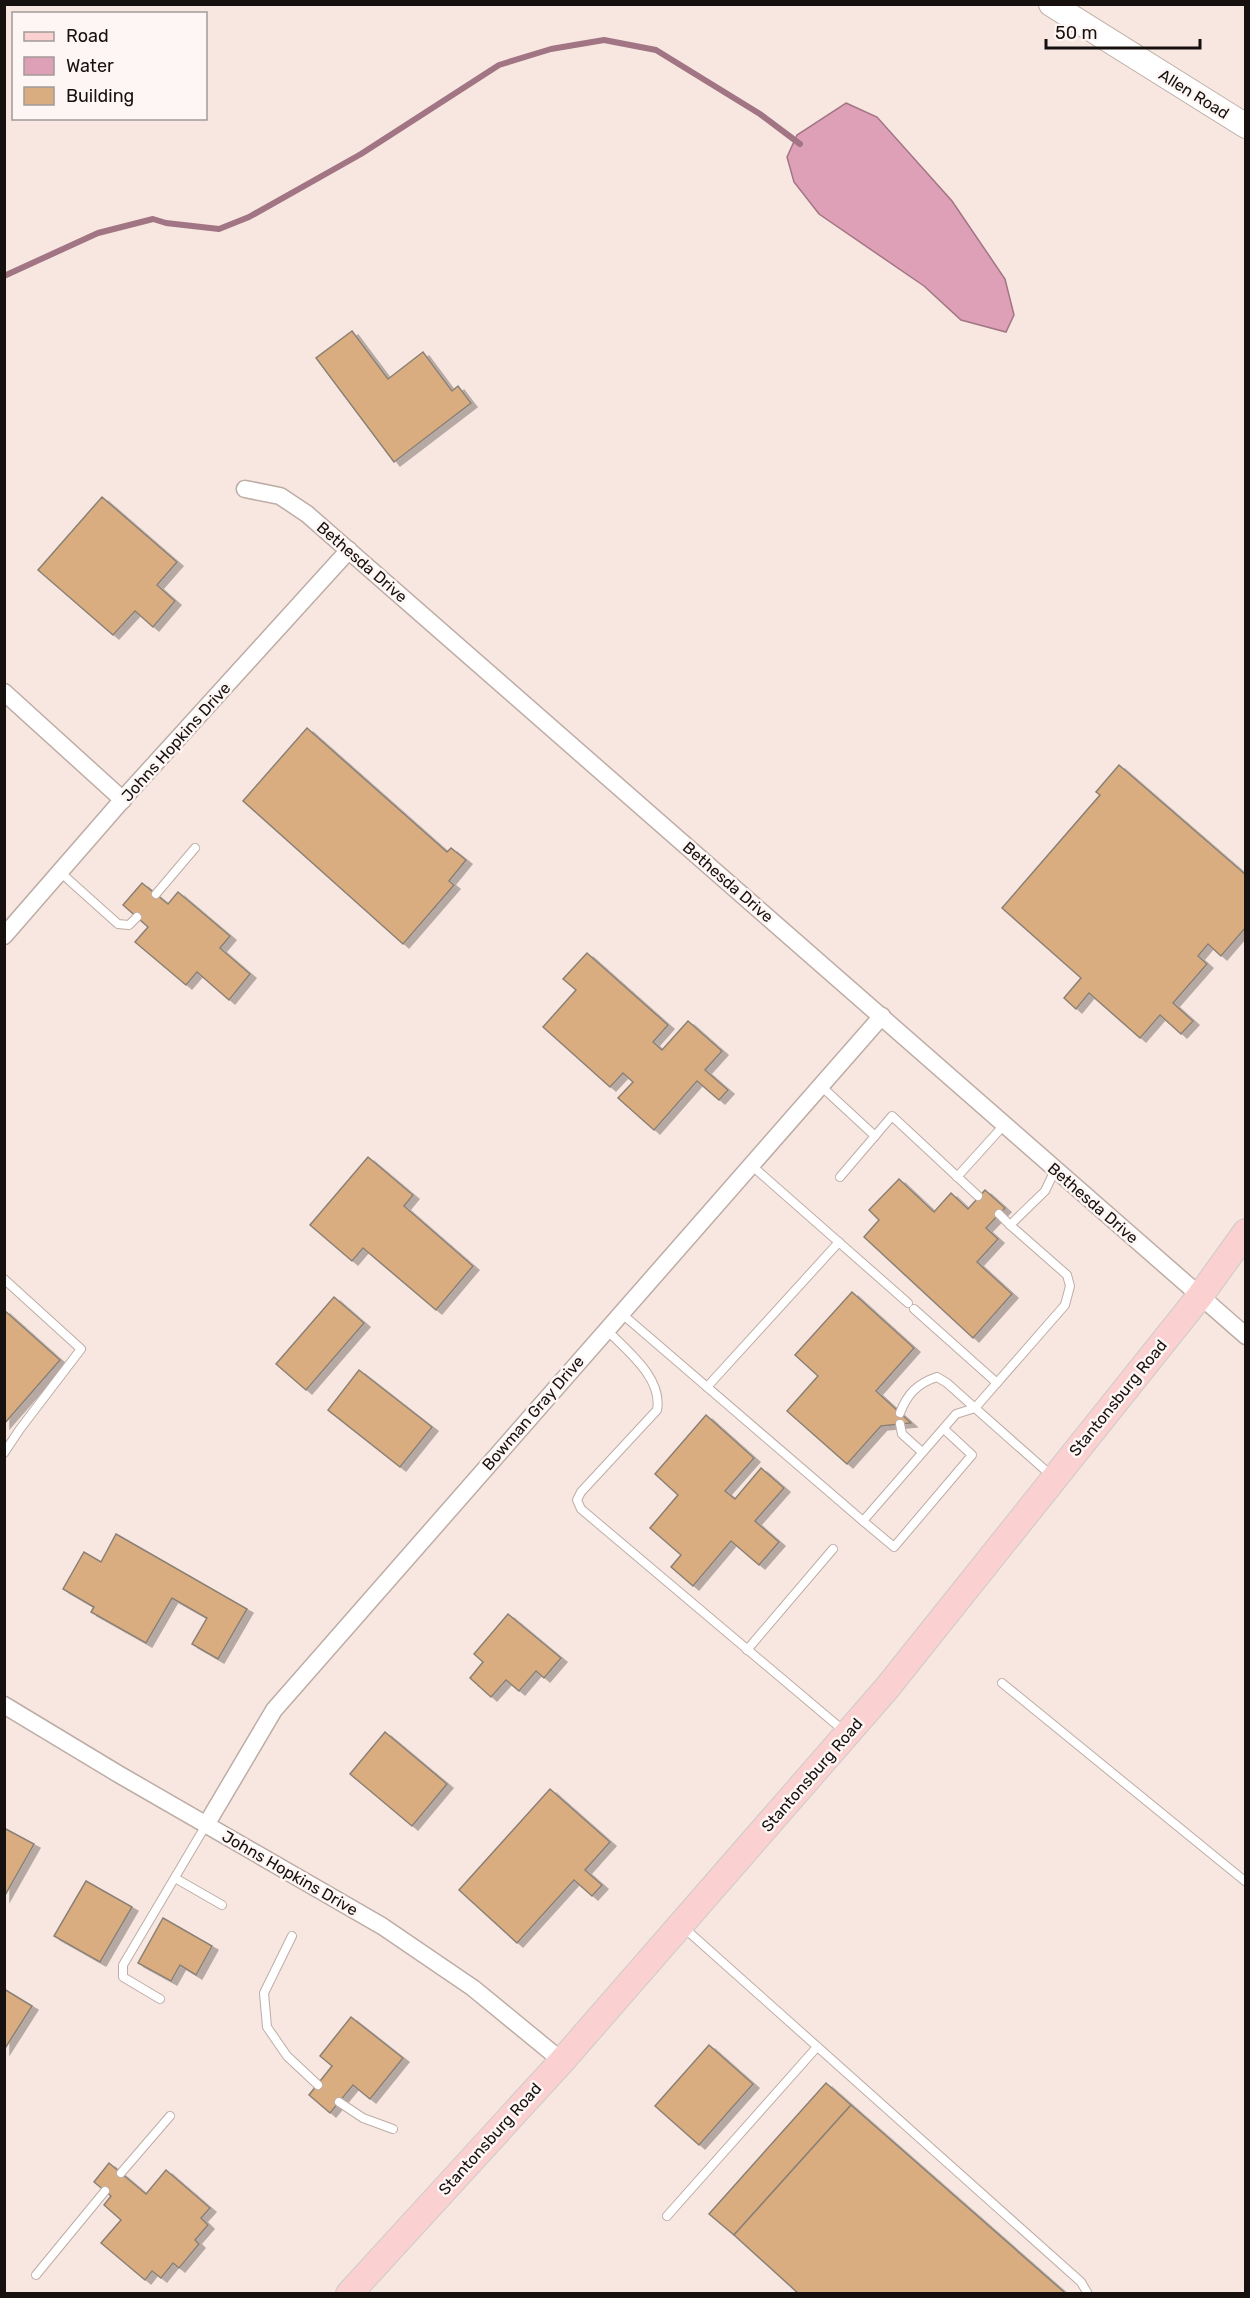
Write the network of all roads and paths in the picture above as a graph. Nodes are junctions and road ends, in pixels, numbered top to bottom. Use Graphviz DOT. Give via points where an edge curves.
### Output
graph roads {
  1 [pos="1051,4"];
  2 [pos="1245,126"];
  3 [pos="245,489"];
  4 [pos="349,550"];
  5 [pos="4,692"];
  6 [pos="123,800"];
  7 [pos="195,848"];
  8 [pos="60,872"];
  9 [pos="156,894"];
  10 [pos="137,917"];
  11 [pos="4,936"];
  12 [pos="882,1016"];
  13 [pos="821,1086"];
  14 [pos="1004,1125"];
  15 [pos="875,1136"];
  16 [pos="751,1165"];
  17 [pos="1054,1170"];
  18 [pos="840,1177"];
  19 [pos="957,1177"];
  20 [pos="978,1196"];
  21 [pos="999,1214"];
  22 [pos="1010,1225"];
  23 [pos="1245,1232"];
  24 [pos="839,1242"];
  25 [pos="4,1279"];
  26 [pos="1200,1296"];
  27 [pos="621,1313"];
  28 [pos="607,1330"];
  29 [pos="1245,1336"];
  30 [pos="997,1383"];
  31 [pos="707,1387"];
  32 [pos="975,1408"];
  33 [pos="900,1413"];
  34 [pos="900,1424"];
  35 [pos="944,1429"];
  36 [pos="922,1452"];
  37 [pos="4,1453"];
  38 [pos="1054,1478"];
  39 [pos="863,1521"];
  40 [pos="833,1550"];
  41 [pos="747,1650"];
  42 [pos="1002,1683"];
  43 [pos="4,1705"];
  44 [pos="847,1734"];
  45 [pos="206,1825"];
  46 [pos="175,1878"];
  47 [pos="1245,1882"];
  48 [pos="222,1905"];
  49 [pos="680,1925"];
  50 [pos="292,1936"];
  51 [pos="160,1999"];
  52 [pos="817,2047"];
  53 [pos="562,2061"];
  54 [pos="318,2085"];
  55 [pos="339,2102"];
  56 [pos="170,2116"];
  57 [pos="393,2129"];
  58 [pos="121,2173"];
  59 [pos="105,2191"];
  60 [pos="667,2216"];
  61 [pos="36,2276"];
  62 [pos="349,2294"];
  63 [pos="1088,2294"];
  1 -- 2 [label="main road, Allen Road"];
  3 -- 4 [label="street, Bethesda Drive" via="280,496"];
  4 -- 6 [label="street, Johns Hopkins Drive"];
  4 -- 12 [label="street, Bethesda Drive"];
  5 -- 6 [label="street"];
  6 -- 8 [label="street, Johns Hopkins Drive"];
  7 -- 9 [label="lane"];
  8 -- 10 [label="lane" via="118,924 129,925"];
  8 -- 11 [label="street, Johns Hopkins Drive"];
  12 -- 13 [label="street, Bowman Gray Drive"];
  12 -- 14 [label="street, Bethesda Drive"];
  13 -- 15 [label="lane"];
  13 -- 16 [label="street, Bowman Gray Drive"];
  14 -- 17 [label="street, Bethesda Drive"];
  14 -- 19 [label="lane"];
  15 -- 18 [label="lane"];
  15 -- 19 [label="lane" via="892,1116"];
  16 -- 24 [label="lane"];
  16 -- 27 [label="street, Bowman Gray Drive"];
  17 -- 22 [label="lane" via="1045,1191"];
  17 -- 26 [label="street, Bethesda Drive"];
  19 -- 20 [label="lane"];
  21 -- 22 [label="lane"];
  22 -- 30 [label="lane" via="1067,1275 1070,1286 1065,1305"];
  23 -- 26 [label="main road, Stantonsburg Road"];
  24 -- 30 [label="lane"];
  24 -- 31 [label="lane"];
  25 -- 37 [label="lane" via="81,1349"];
  26 -- 29 [label="street, Bethesda Drive"];
  26 -- 38 [label="main road, Stantonsburg Road"];
  27 -- 28 [label="street, Bowman Gray Drive"];
  27 -- 31 [label="lane"];
  28 -- 41 [label="lane" via="653,1380 659,1404 577,1500 581,1509"];
  28 -- 45 [label="street, Bowman Gray Drive" via="274,1710"];
  30 -- 32 [label="lane"];
  31 -- 39 [label="lane"];
  32 -- 33 [label="lane" via="938,1377 918,1386 904,1401"];
  32 -- 35 [label="lane" via="956,1414"];
  32 -- 38 [label="lane"];
  34 -- 36 [label="lane" via="902,1434"];
  35 -- 36 [label="lane"];
  35 -- 39 [label="lane" via="972,1455 894,1547"];
  36 -- 39 [label="lane"];
  38 -- 44 [label="main road, Stantonsburg Road"];
  40 -- 41 [label="lane"];
  41 -- 44 [label="lane"];
  42 -- 47 [label="lane"];
  43 -- 45 [label="street, Johns Hopkins Drive"];
  44 -- 49 [label="main road, Stantonsburg Road"];
  45 -- 46 [label="lane"];
  45 -- 53 [label="street, Johns Hopkins Drive" via="382,1926 473,1988"];
  46 -- 48 [label="lane"];
  46 -- 51 [label="lane" via="123,1965 123,1977"];
  49 -- 52 [label="lane"];
  49 -- 53 [label="main road, Stantonsburg Road"];
  50 -- 54 [label="lane" via="264,1993 267,2026 286,2056"];
  52 -- 60 [label="lane"];
  52 -- 63 [label="lane" via="1081,2282"];
  53 -- 62 [label="main road, Stantonsburg Road"];
  55 -- 57 [label="lane" via="363,2118"];
  56 -- 58 [label="lane"];
  59 -- 61 [label="lane"];
}
